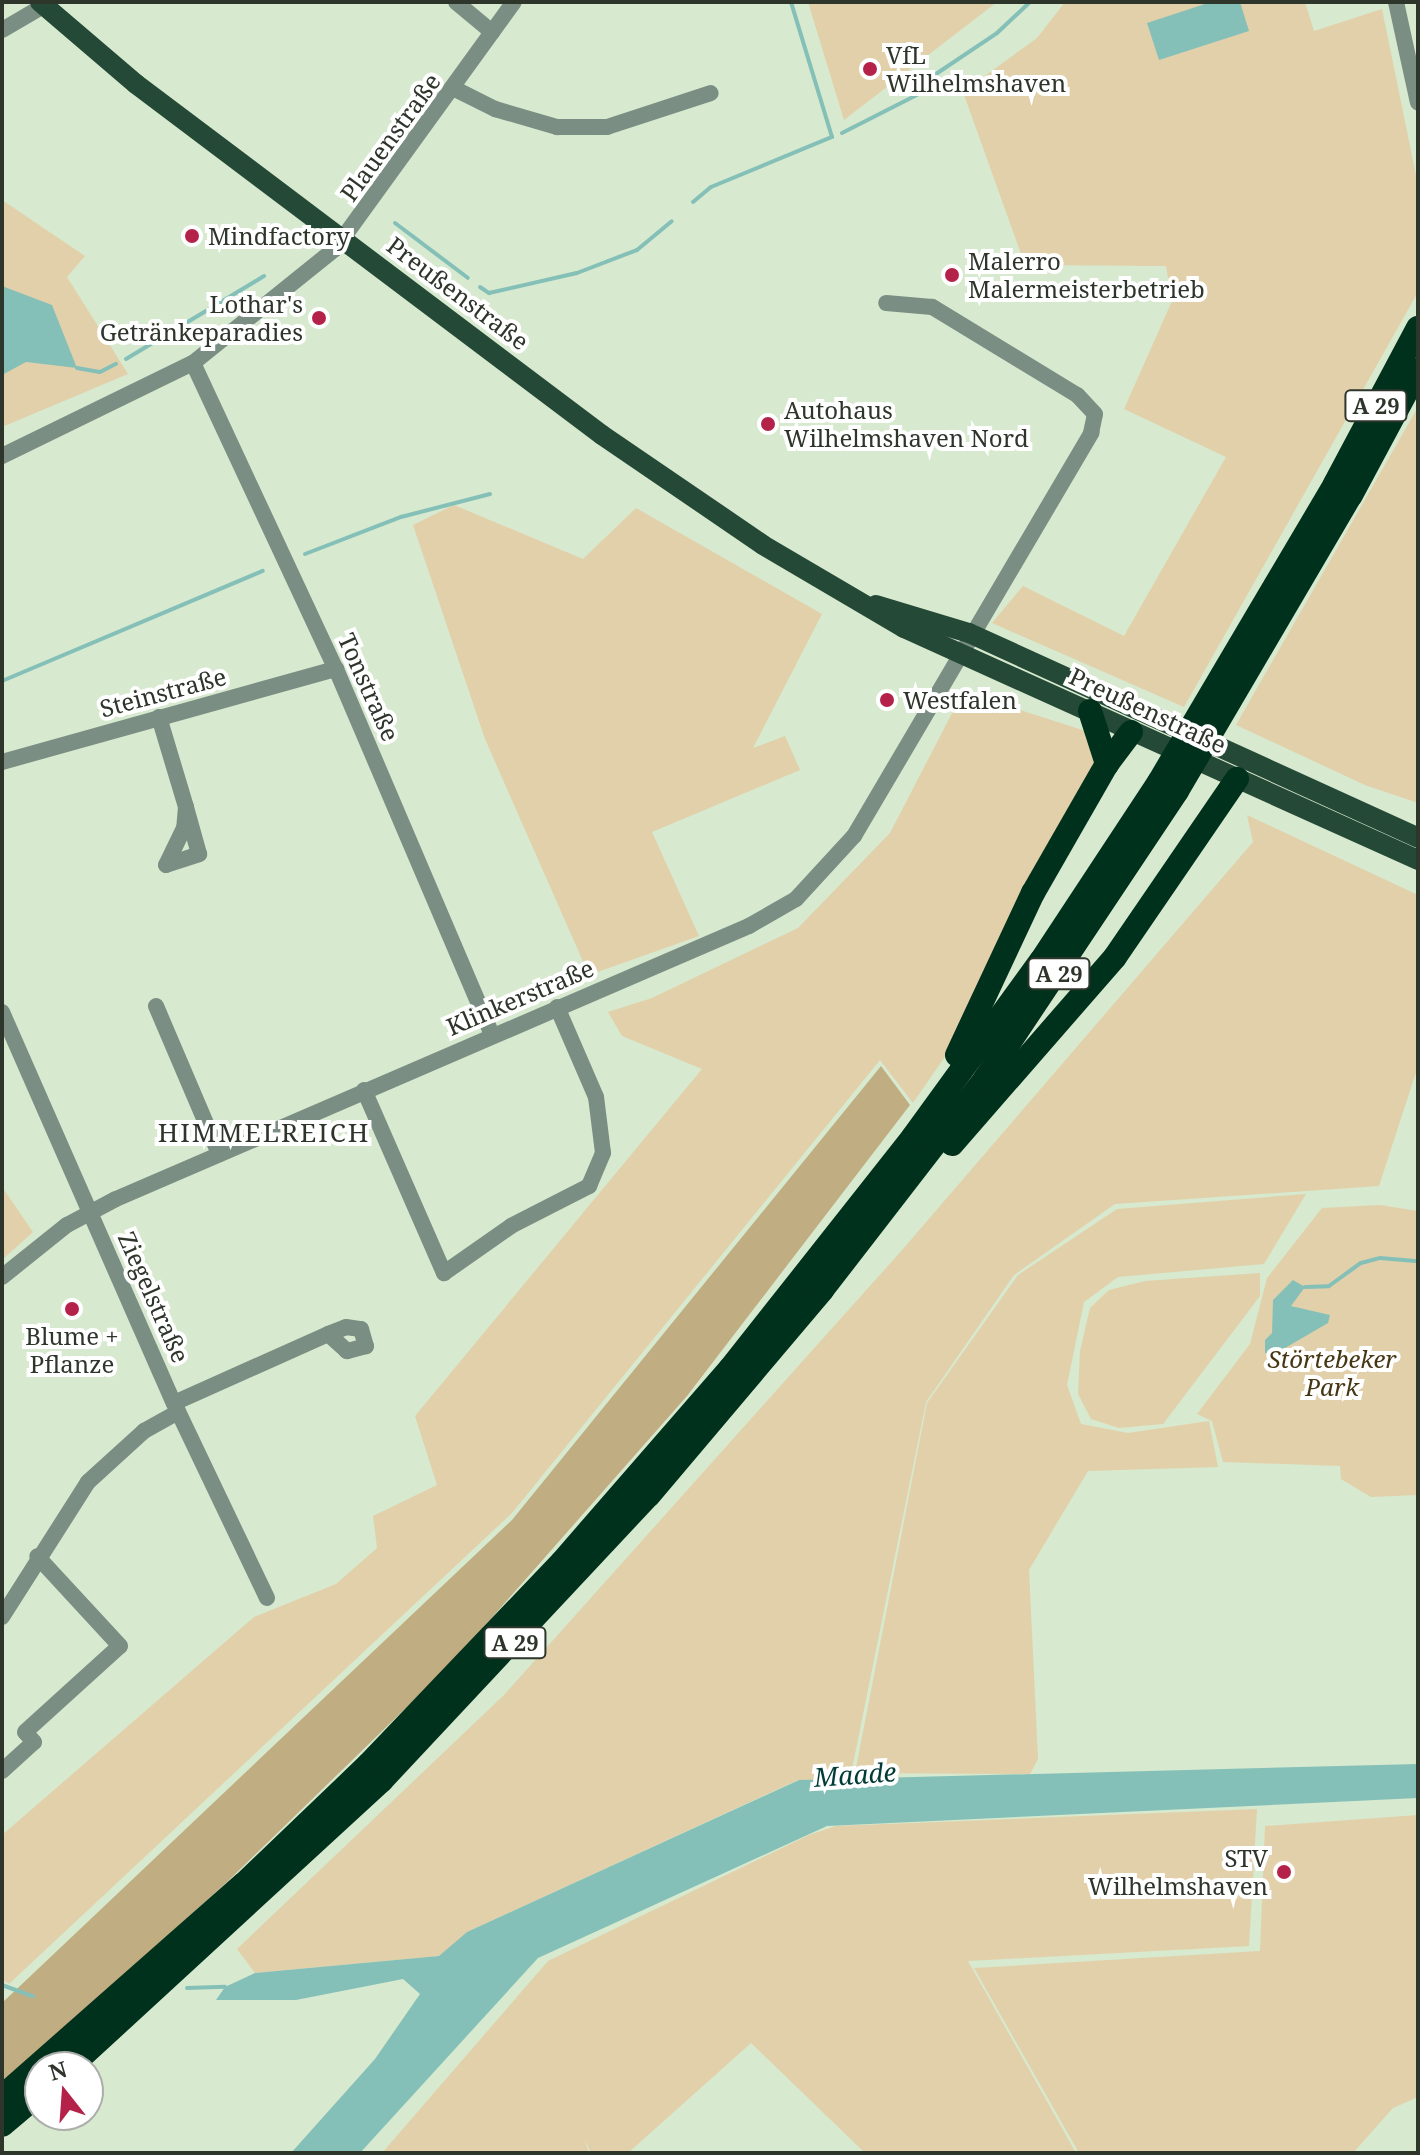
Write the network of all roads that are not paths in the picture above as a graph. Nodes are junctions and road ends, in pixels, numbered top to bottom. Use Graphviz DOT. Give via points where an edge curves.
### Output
graph roads {
  1 [pos="456,2"];
  2 [pos="514,2"];
  3 [pos="1396,2"];
  4 [pos="44,3"];
  5 [pos="2,30"];
  6 [pos="492,32"];
  7 [pos="455,89"];
  8 [pos="711,93"];
  9 [pos="1418,103"];
  10 [pos="344,239"];
  11 [pos="886,303"];
  12 [pos="1418,328"];
  13 [pos="193,363"];
  14 [pos="1418,370"];
  15 [pos="2,456"];
  16 [pos="860,601"];
  17 [pos="969,633"];
  18 [pos="958,652"];
  19 [pos="336,669"];
  20 [pos="1090,711"];
  21 [pos="159,717"];
  22 [pos="1157,719"];
  23 [pos="1131,732"];
  24 [pos="1234,754"];
  25 [pos="2,762"];
  26 [pos="1107,764"];
  27 [pos="1237,779"];
  28 [pos="1168,787"];
  29 [pos="186,807"];
  30 [pos="1418,838"];
  31 [pos="1418,860"];
  32 [pos="156,1006"];
  33 [pos="557,1007"];
  34 [pos="2,1012"];
  35 [pos="492,1034"];
  36 [pos="364,1090"];
  37 [pos="913,1137"];
  38 [pos="219,1154"];
  39 [pos="912,1174"];
  40 [pos="90,1212"];
  41 [pos="2,1277"];
  42 [pos="328,1334"];
  43 [pos="176,1408"];
  44 [pos="37,1556"];
  45 [pos="267,1598"];
  46 [pos="2,1617"];
  47 [pos="2,1771"];
  48 [pos="88,2051"];
  49 [pos="2,2097"];
  50 [pos="24,2106"];
  51 [pos="2,2125"];
  1 -- 6 [label="street"];
  2 -- 6 [label="street, Plauenstraße"];
  3 -- 9 [label="street"];
  4 -- 5 [label="street"];
  4 -- 10 [label="main road, Preußenstraße" via="136,84"];
  6 -- 7 [label="street, Plauenstraße"];
  7 -- 8 [label="street" via="495,109 557,127 607,127"];
  7 -- 10 [label="street, Plauenstraße"];
  10 -- 13 [label="street, Plauenstraße"];
  10 -- 16 [label="main road, Preußenstraße" via="687,497"];
  11 -- 17 [label="street, Klinkerstraße" via="932,307 1077,395 1095,414 1091,433"];
  12 -- 28 [label="highway, A 29, bridge"];
  13 -- 15 [label="street, Plauenstraße"];
  13 -- 19 [label="street, Tonstraße"];
  14 -- 28 [label="highway, A 29, bridge" via="1351,495"];
  16 -- 17 [label="main road, Preußenstraße"];
  16 -- 18 [label="main road, Preußenstraße"];
  17 -- 18 [label="street, Klinkerstraße"];
  17 -- 22 [label="main road, Preußenstraße"];
  18 -- 20 [label="main road, Preußenstraße"];
  18 -- 33 [label="street, Klinkerstraße" via="854,836 796,899 712,943"];
  19 -- 21 [label="street, Steinstraße"];
  19 -- 35 [label="street, Tonstraße"];
  20 -- 23 [label="main road, Preußenstraße"];
  20 -- 26 [label="highway"];
  21 -- 25 [label="street, Steinstraße"];
  21 -- 29 [label="street"];
  22 -- 23 [label="main road"];
  22 -- 24 [label="main road, Preußenstraße"];
  23 -- 26 [label="highway"];
  23 -- 27 [label="main road, Preußenstraße"];
  24 -- 27 [label="main road"];
  24 -- 30 [label="main road, Preußenstraße"];
  26 -- 37 [label="highway" via="1012,933 971,1030 924,1106"];
  27 -- 31 [label="main road, Preußenstraße"];
  27 -- 39 [label="highway" via="1177,873 1081,1000 944,1152"];
  28 -- 37 [label="highway, A 29"];
  28 -- 39 [label="highway, A 29" via="1023,1027"];
  32 -- 38 [label="street"];
  33 -- 35 [label="street, Klinkerstraße"];
  33 -- 36 [label="street" via="596,1097 603,1153 589,1186 511,1226 444,1273"];
  34 -- 40 [label="street, Ziegelstraße"];
  35 -- 36 [label="street, Klinkerstraße"];
  36 -- 38 [label="street, Klinkerstraße"];
  37 -- 49 [label="highway, A 29" via="730,1369 472,1658 244,1884"];
  38 -- 40 [label="street, Klinkerstraße"];
  39 -- 48 [label="highway, A 29" via="720,1414 488,1672 259,1899"];
  40 -- 41 [label="street, Klinkerstraße"];
  40 -- 43 [label="street, Ziegelstraße"];
  42 -- 43 [label="street"];
  43 -- 44 [label="street" via="88,1482"];
  43 -- 45 [label="street, Ziegelstraße"];
  44 -- 46 [label="street"];
  44 -- 47 [label="street" via="120,1646 25,1732 34,1742"];
  50 -- 51 [label="highway"];
}
